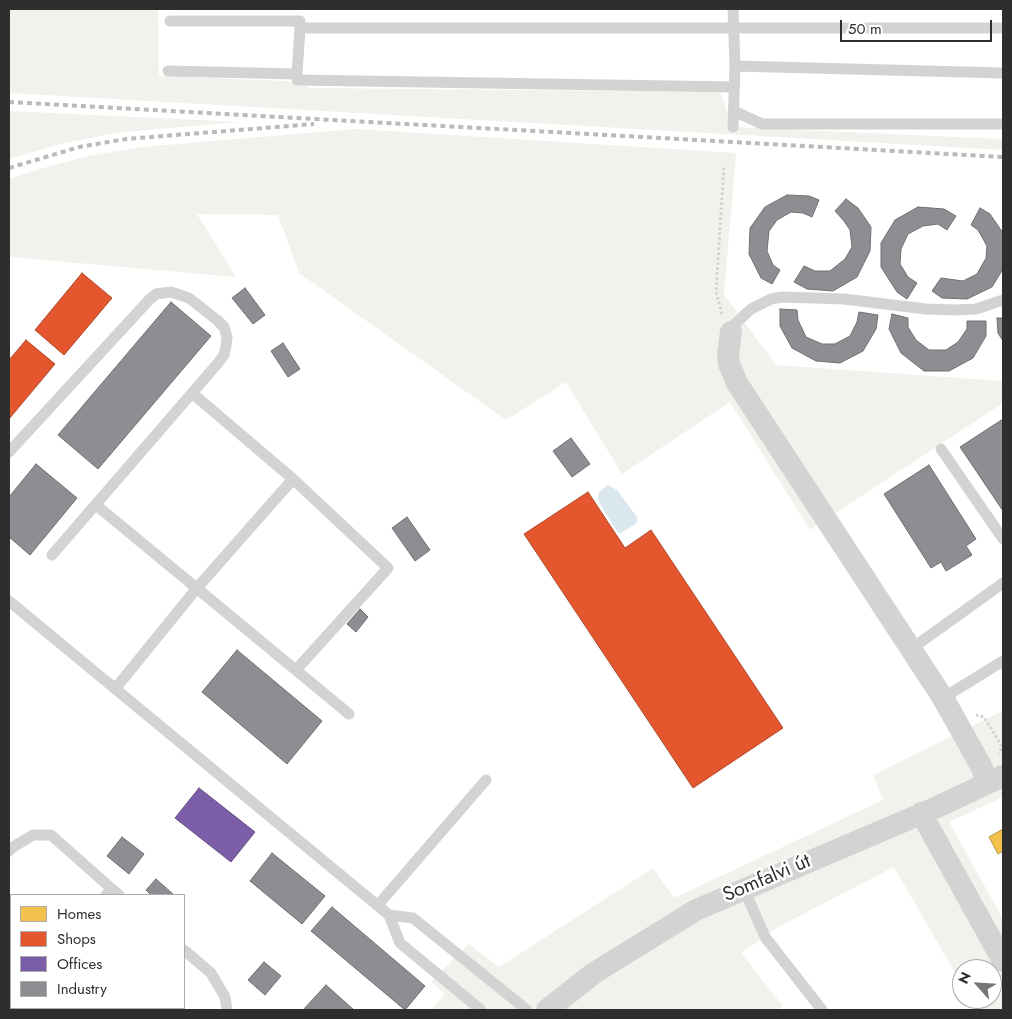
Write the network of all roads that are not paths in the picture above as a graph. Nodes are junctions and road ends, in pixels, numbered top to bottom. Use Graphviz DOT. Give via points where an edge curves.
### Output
graph roads {
  1 [pos="734,9"];
  2 [pos="170,21"];
  3 [pos="735,27"];
  4 [pos="300,28"];
  5 [pos="1003,28"];
  6 [pos="735,66"];
  7 [pos="168,71"];
  8 [pos="1003,73"];
  9 [pos="297,74"];
  10 [pos="734,87"];
  11 [pos="734,111"];
  12 [pos="1003,124"];
  13 [pos="733,127"];
  14 [pos="1003,300"];
  15 [pos="731,332"];
  16 [pos="192,393"];
  17 [pos="941,449"];
  18 [pos="10,450"];
  19 [pos="294,479"];
  20 [pos="96,505"];
  21 [pos="1003,539"];
  22 [pos="52,555"];
  23 [pos="1003,583"];
  24 [pos="197,588"];
  25 [pos="9,601"];
  26 [pos="911,649"];
  27 [pos="1003,661"];
  28 [pos="296,670"];
  29 [pos="115,689"];
  30 [pos="942,698"];
  31 [pos="350,714"];
  32 [pos="996,779"];
  33 [pos="486,780"];
  34 [pos="921,814"];
  35 [pos="9,852"];
  36 [pos="744,889"];
  37 [pos="112,893"];
  38 [pos="378,905"];
  39 [pos="389,915"];
  40 [pos="185,951"];
  41 [pos="1003,961"];
  42 [pos="228,1010"];
  43 [pos="482,1010"];
  44 [pos="527,1010"];
  45 [pos="547,1010"];
  46 [pos="822,1010"];
  1 -- 3 [label="lane"];
  2 -- 4 [label="lane" via="300,21"];
  3 -- 4 [label="lane"];
  3 -- 5 [label="lane"];
  3 -- 6 [label="lane"];
  4 -- 9 [label="lane"];
  6 -- 8 [label="lane"];
  6 -- 10 [label="lane"];
  7 -- 9 [label="lane"];
  9 -- 10 [label="lane" via="297,80"];
  10 -- 11 [label="lane"];
  11 -- 12 [label="lane" via="762,124"];
  11 -- 13 [label="lane"];
  14 -- 15 [label="lane" via="976,309 956,310 844,299 782,297 751,309"];
  15 -- 26 [label="street" via="729,364 737,383"];
  16 -- 18 [label="lane" via="224,355 227,337 224,327 189,298 171,292 156,294"];
  16 -- 19 [label="lane"];
  16 -- 20 [label="lane"];
  17 -- 21 [label="lane"];
  19 -- 24 [label="lane"];
  19 -- 28 [label="lane" via="388,568"];
  20 -- 22 [label="lane"];
  20 -- 24 [label="lane"];
  23 -- 26 [label="lane"];
  24 -- 28 [label="lane"];
  24 -- 29 [label="lane"];
  25 -- 29 [label="lane"];
  26 -- 30 [label="street"];
  27 -- 30 [label="lane"];
  28 -- 31 [label="lane"];
  29 -- 38 [label="lane"];
  30 -- 32 [label="street" via="980,764"];
  32 -- 34 [label="street, Somfalvi út"];
  33 -- 38 [label="lane"];
  34 -- 36 [label="street, Somfalvi út"];
  34 -- 41 [label="street"];
  35 -- 37 [label="lane" via="33,835 51,835"];
  36 -- 45 [label="street, Somfalvi út" via="696,910 656,933 594,973"];
  36 -- 46 [label="lane" via="765,937"];
  38 -- 39 [label="lane"];
  39 -- 43 [label="lane" via="400,943"];
  39 -- 44 [label="lane" via="413,918"];
  40 -- 42 [label="lane" via="211,974"];
}
